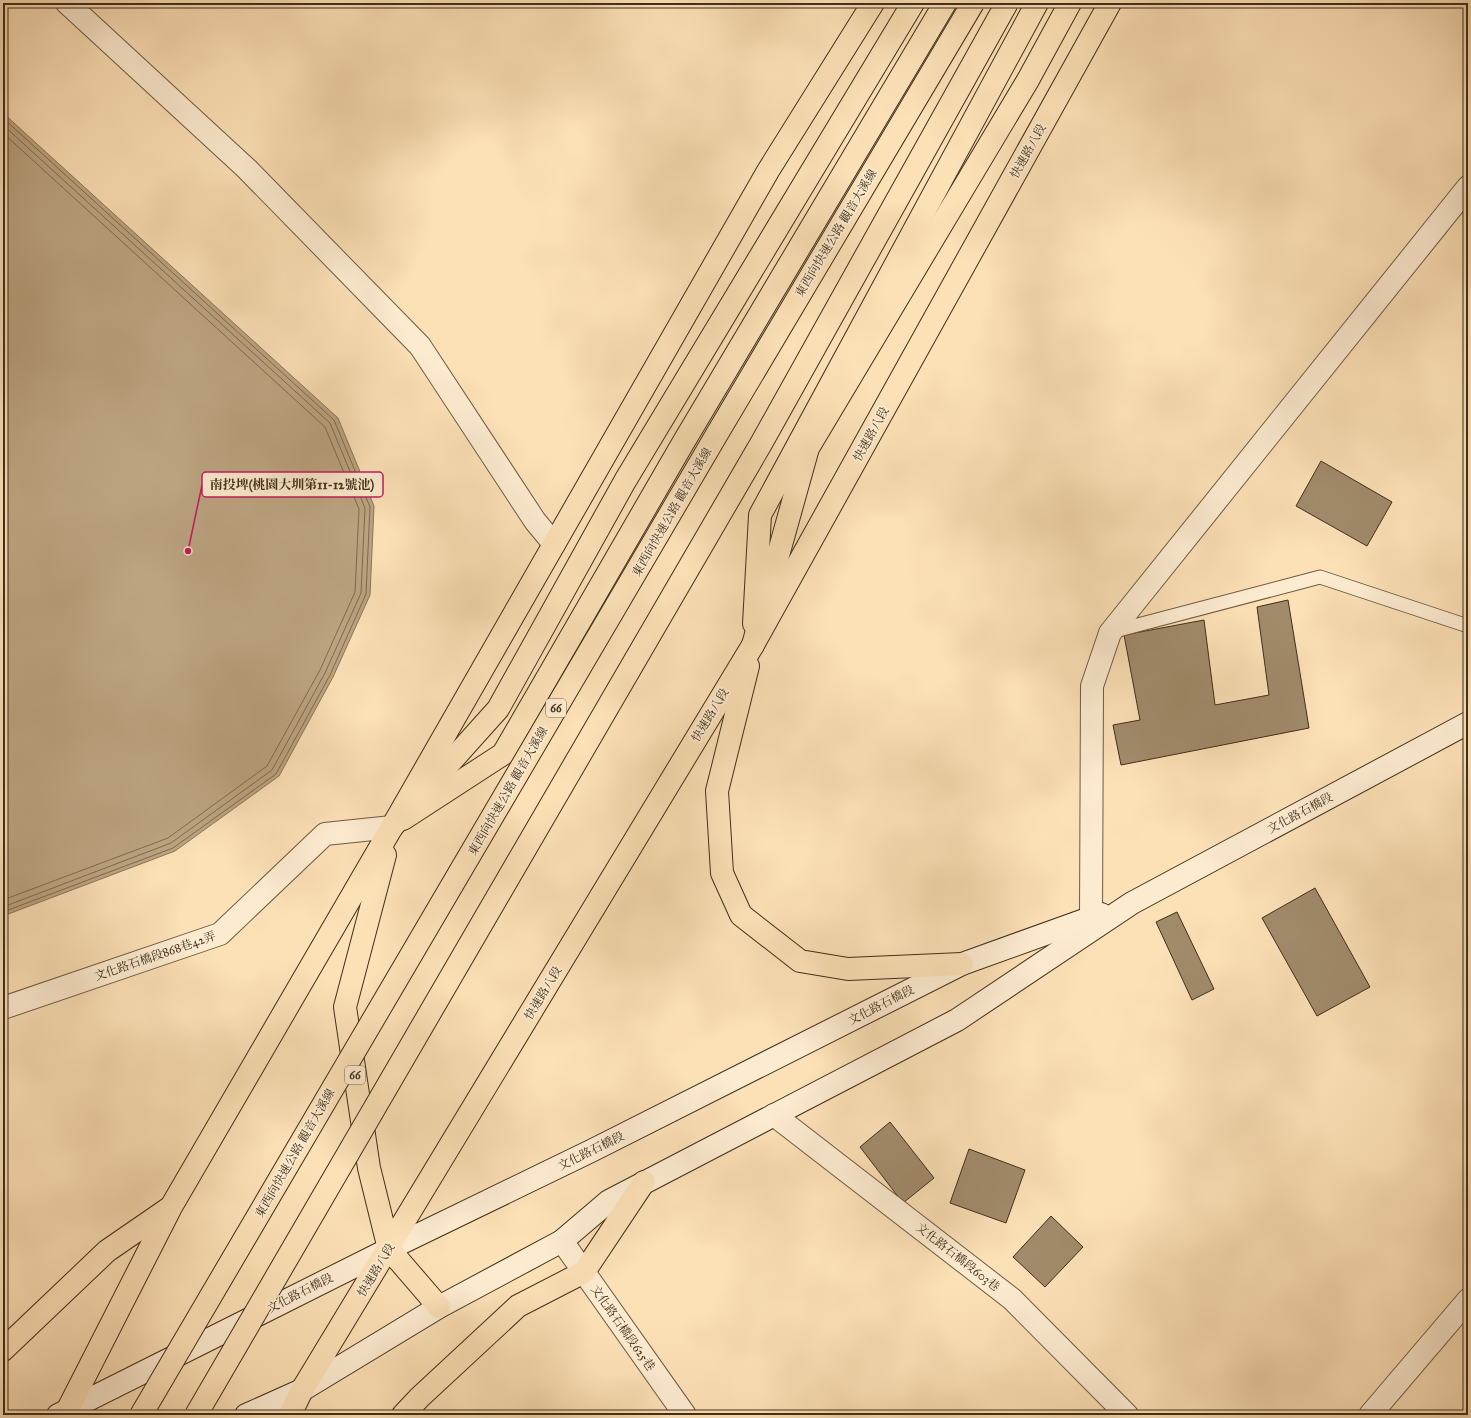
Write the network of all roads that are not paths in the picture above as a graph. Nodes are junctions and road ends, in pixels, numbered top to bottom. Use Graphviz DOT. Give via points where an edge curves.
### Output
graph roads {
  1 [pos="67,3"];
  2 [pos="873,3"];
  3 [pos="913,3"];
  4 [pos="946,3"];
  5 [pos="973,3"];
  6 [pos="1007,3"];
  7 [pos="1037,3"];
  8 [pos="1070,3"];
  9 [pos="1110,3"];
  10 [pos="1468,187"];
  11 [pos="554,544"];
  12 [pos="1468,626"];
  13 [pos="1110,633"];
  14 [pos="753,645"];
  15 [pos="1468,724"];
  16 [pos="392,827"];
  17 [pos="1132,903"];
  18 [pos="1091,917"];
  19 [pos="962,964"];
  20 [pos="3,1008"];
  21 [pos="774,1115"];
  22 [pos="644,1182"];
  23 [pos="171,1207"];
  24 [pos="562,1241"];
  25 [pos="389,1249"];
  26 [pos="584,1272"];
  27 [pos="1468,1300"];
  28 [pos="439,1307"];
  29 [pos="3,1350"];
  30 [pos="302,1390"];
  31 [pos="63,1413"];
  32 [pos="142,1415"];
  33 [pos="196,1415"];
  34 [pos="246,1415"];
  35 [pos="290,1415"];
  36 [pos="403,1415"];
  37 [pos="685,1415"];
  38 [pos="1127,1415"];
  39 [pos="1370,1415"];
  1 -- 11 [label="street" via="247,169 420,346 535,521"];
  2 -- 11 [label="main road, 66" via="768,172"];
  3 -- 16 [label="main road" via="625,481 498,709"];
  4 -- 16 [label="main road, 66" via="683,443 503,754"];
  5 -- 32 [label="main road, 東西向快速公路 觀音大溪線 / 66, bridge" via="721,427"];
  6 -- 33 [label="main road, bridge" via="762,442"];
  7 -- 14 [label="main road" via="760,515"];
  8 -- 14 [label="main road" via="1028,80 808,448"];
  9 -- 14 [label="main road, 快速路八段"];
  10 -- 13 [label="street"];
  11 -- 16 [label="main road, 66"];
  12 -- 13 [label="lane" via="1320,577"];
  13 -- 18 [label="street" via="1092,686"];
  14 -- 19 [label="main road" via="717,791 722,872 741,916 800,961 848,969"];
  14 -- 25 [label="main road, 快速路八段"];
  15 -- 17 [label="street, 文化路石橋段"];
  16 -- 20 [label="street, 文化路石橋段868巷42弄" via="325,834 220,934"];
  16 -- 23 [label="main road, 66"];
  16 -- 25 [label="main road, 66" via="344,1008 369,1168"];
  17 -- 18 [label="street, 文化路石橋段"];
  17 -- 21 [label="street, 文化路石橋段" via="957,1020"];
  18 -- 19 [label="street, 文化路石橋段"];
  19 -- 25 [label="street, 文化路石橋段" via="591,1151"];
  21 -- 22 [label="street, 文化路石橋段"];
  21 -- 38 [label="street, 文化路石橋段603巷" via="1012,1299"];
  22 -- 24 [label="street, 文化路石橋段" via="609,1201"];
  22 -- 26 [label="main road"];
  23 -- 29 [label="main road" via="107,1251"];
  23 -- 31 [label="main road, 66"];
  24 -- 26 [label="street, 文化路石橋段625巷"];
  24 -- 28 [label="street, 文化路石橋段"];
  25 -- 28 [label="main road, 66"];
  25 -- 30 [label="main road, 快速路八段"];
  25 -- 31 [label="street, 文化路石橋段"];
  26 -- 36 [label="main road" via="518,1306"];
  26 -- 37 [label="street, 文化路石橋段625巷"];
  27 -- 39 [label="street"];
  28 -- 30 [label="street, 文化路石橋段"];
  30 -- 34 [label="street, 文化路石橋段"];
  30 -- 35 [label="main road, 快速路八段"];
}
